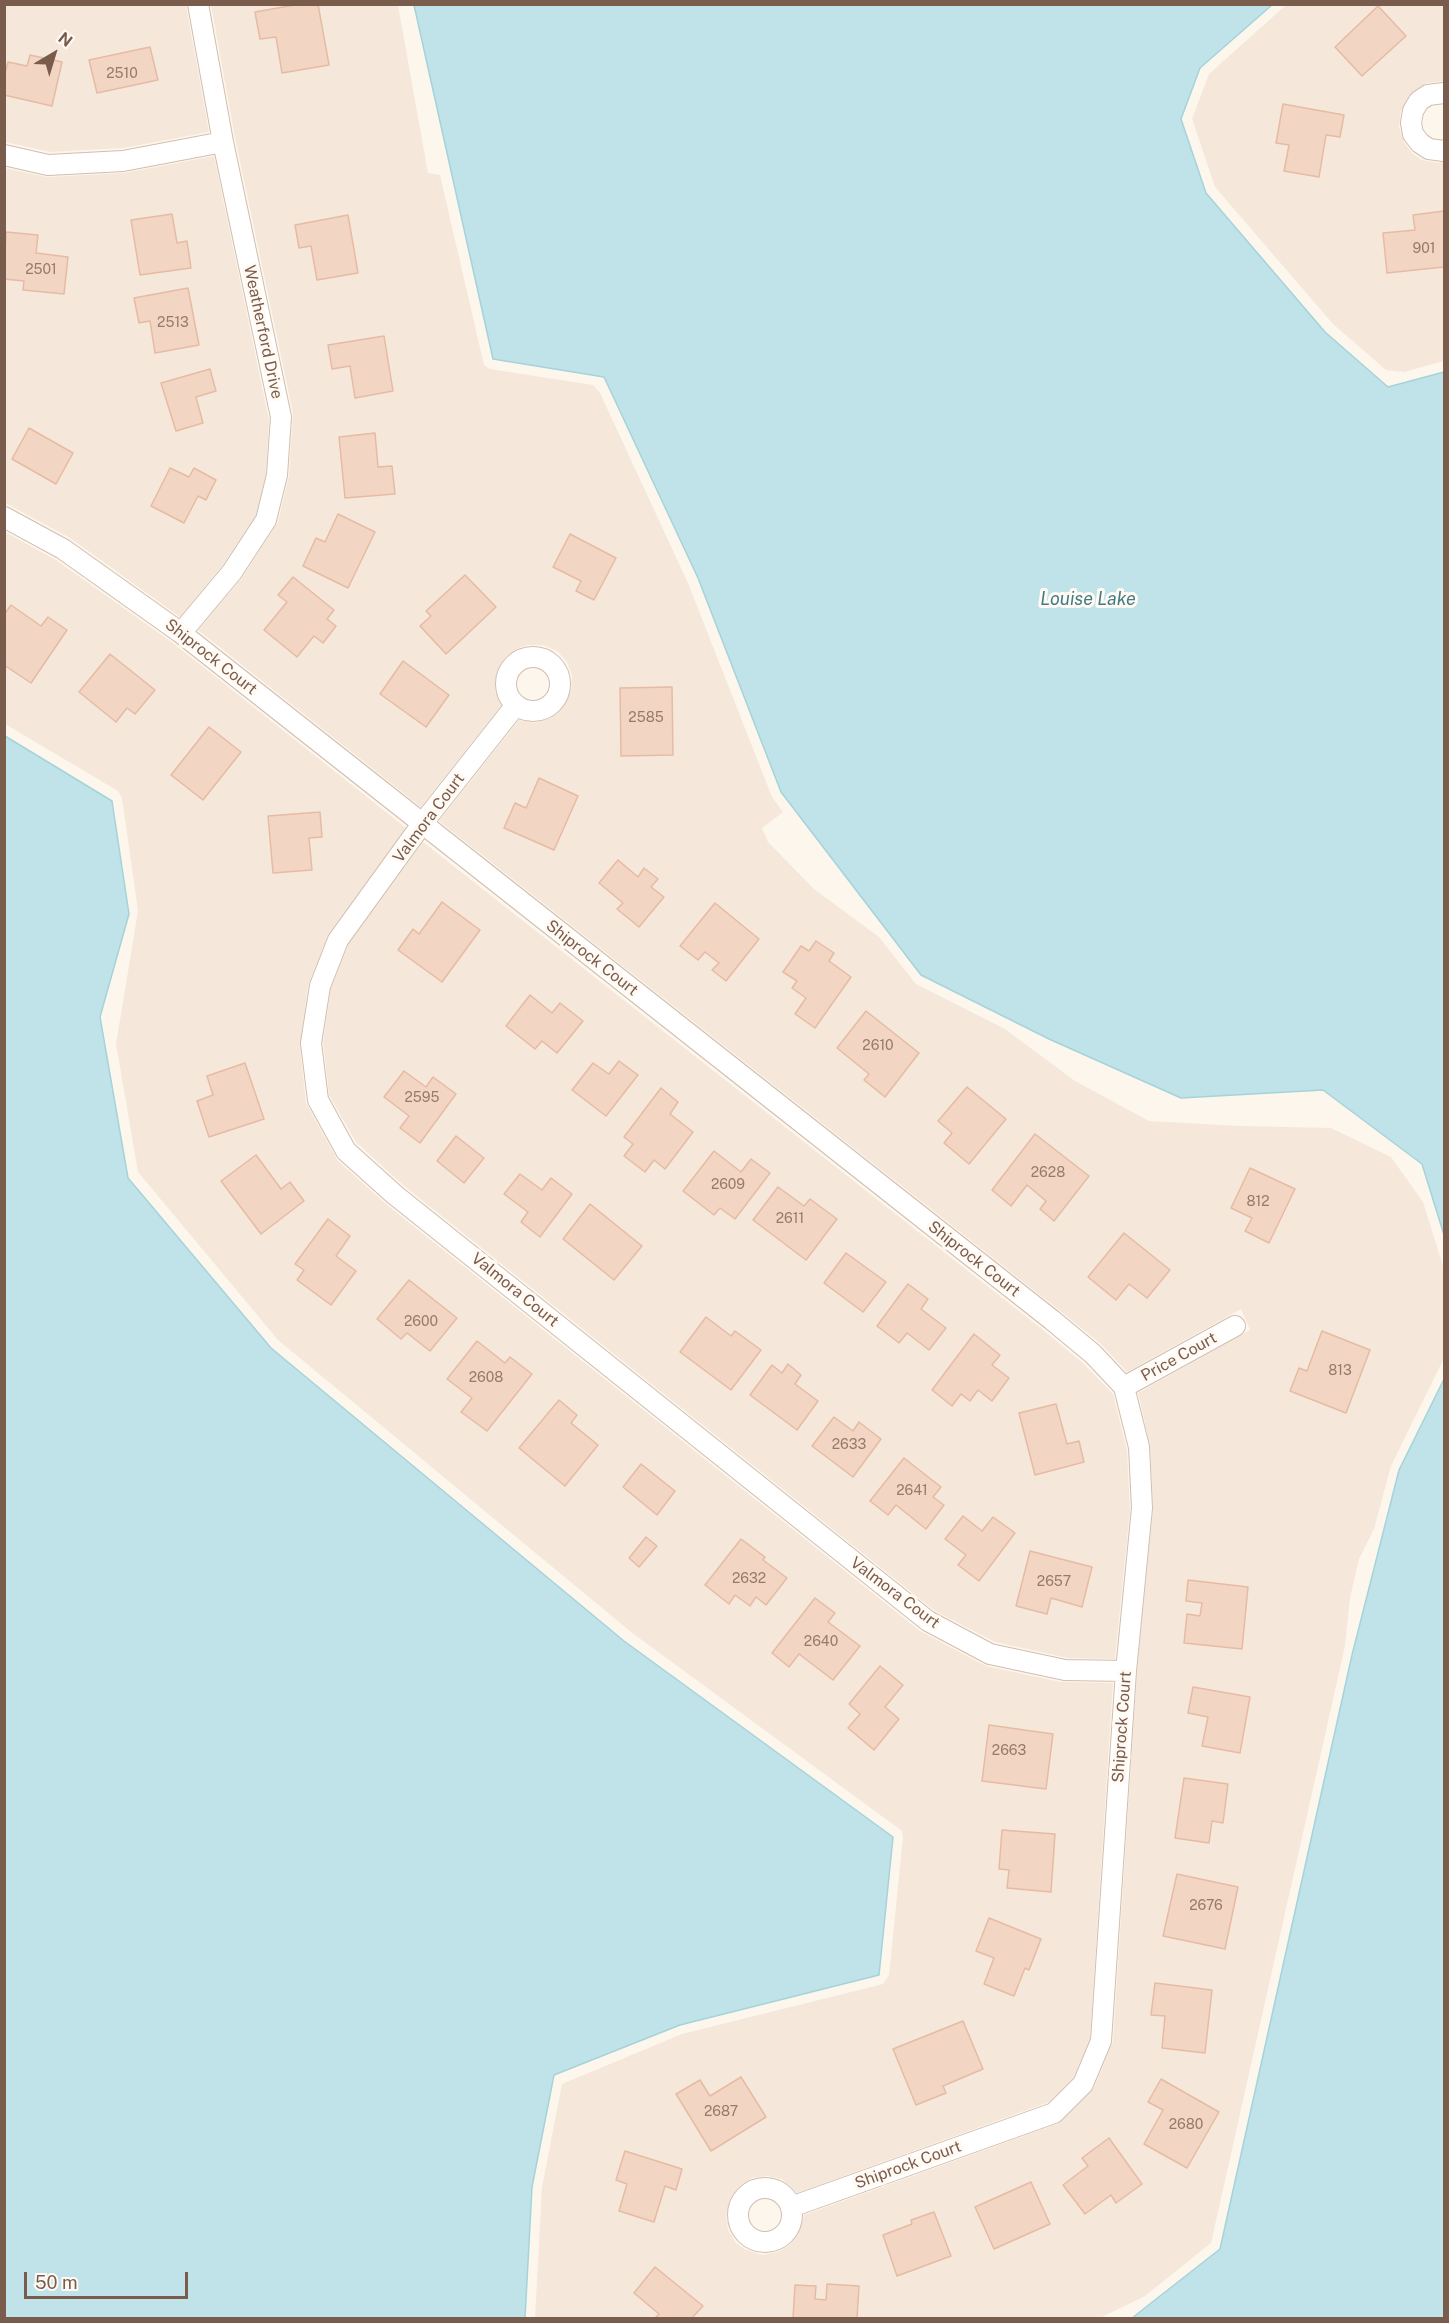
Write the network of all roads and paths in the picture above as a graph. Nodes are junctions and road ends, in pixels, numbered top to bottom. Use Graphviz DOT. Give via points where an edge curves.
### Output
graph roads {
  1 [pos="198,4"];
  2 [pos="1444,93"];
  3 [pos="223,142"];
  4 [pos="1444,151"];
  5 [pos="4,155"];
  6 [pos="4,518"];
  7 [pos="181,633"];
  8 [pos="516,705"];
  9 [pos="422,824"];
  10 [pos="1235,1326"];
  11 [pos="1124,1387"];
  12 [pos="1125,1671"];
  13 [pos="791,2207"];
  1 -- 3 [label="street, Weatherford Drive"];
  2 -- 4 [label="street" via="1419,101 1411,123 1420,143"];
  3 -- 5 [label="street" via="123,161 48,165"];
  3 -- 7 [label="street, Weatherford Drive" via="281,417 277,476 266,520 232,572"];
  6 -- 7 [label="street, Shiprock Court" via="63,549"];
  7 -- 9 [label="street, Shiprock Court"];
  8 -- 9 [label="street, Valmora Court"];
  9 -- 11 [label="street, Shiprock Court" via="1052,1320 1093,1354"];
  9 -- 12 [label="street, Valmora Court" via="338,940 320,986 311,1043 318,1100 346,1151 395,1195 928,1621 990,1654 1065,1670"];
  10 -- 11 [label="street, Price Court"];
  11 -- 12 [label="street, Shiprock Court" via="1139,1447 1142,1508"];
  12 -- 13 [label="street, Shiprock Court" via="1101,2041 1083,2084 1054,2113"];
}
